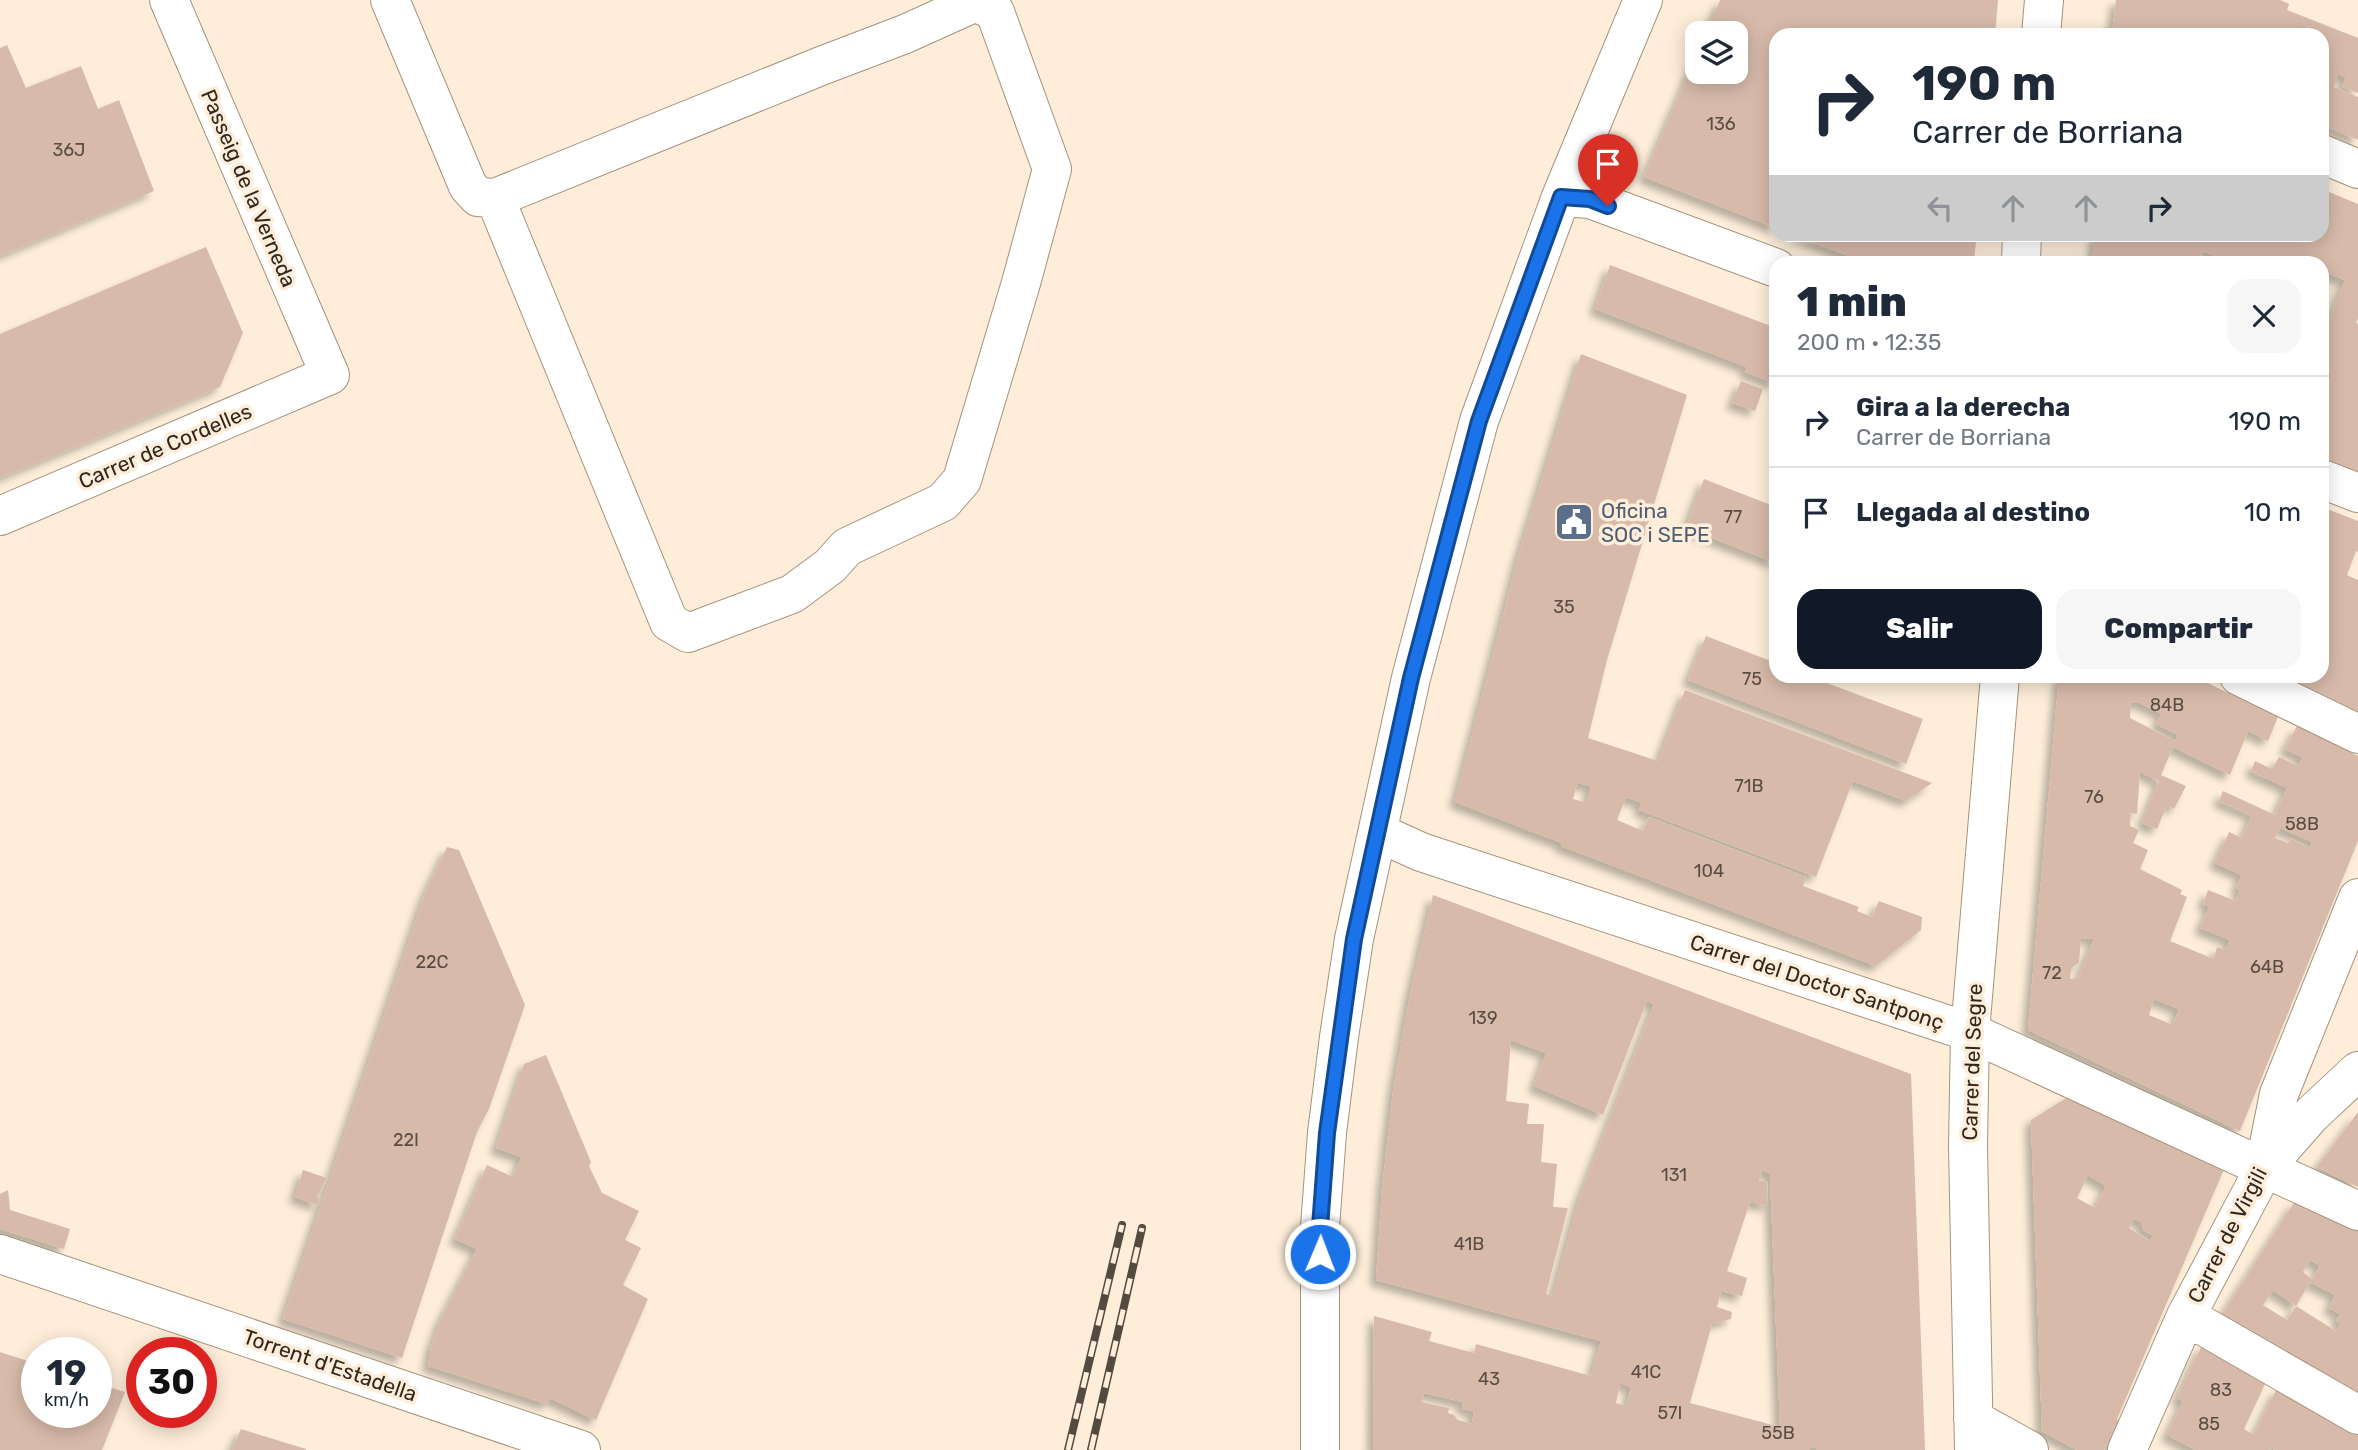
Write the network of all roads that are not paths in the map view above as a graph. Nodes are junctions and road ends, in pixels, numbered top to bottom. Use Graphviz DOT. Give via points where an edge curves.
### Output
graph roads {
  1 [pos="169,0"];
  2 [pos="390,0"];
  3 [pos="1643,0"];
  4 [pos="2044,0"];
  5 [pos="2042,28"];
  6 [pos="2329,157"];
  7 [pos="2358,169"];
  8 [pos="1561,197"];
  9 [pos="495,198"];
  10 [pos="1769,265"];
  11 [pos="330,375"];
  12 [pos="2329,482"];
  13 [pos="2358,493"];
  14 [pos="0,516"];
  15 [pos="1999,683"];
  16 [pos="2253,683"];
  17 [pos="2358,734"];
  18 [pos="1379,833"];
  19 [pos="2358,898"];
  20 [pos="1970,1031"];
  21 [pos="2358,1071"];
  22 [pos="2264,1169"];
  23 [pos="2358,1211"];
  24 [pos="0,1254"];
  25 [pos="2186,1316"];
  26 [pos="2358,1415"];
  27 [pos="1974,1435"];
  28 [pos="581,1450"];
  29 [pos="1320,1450"];
  30 [pos="2029,1450"];
  31 [pos="2127,1450"];
  1 -- 11 [label="street, Passeig de la Verneda"];
  2 -- 9 [label="street" via="468,186 478,197"];
  3 -- 8 [label="street"];
  4 -- 5 [label="street"];
  6 -- 7 [label="street"];
  8 -- 10 [label="street" via="1590,199"];
  8 -- 18 [label="street" via="1479,421 1411,678"];
  9 -- 9 [label="street" via="976,2 995,12 1052,169 962,480 943,502 847,547 792,594 688,633 669,622"];
  11 -- 14 [label="street, Carrer de Cordelles"];
  12 -- 13 [label="street"];
  15 -- 20 [label="street, Carrer del Segre"];
  16 -- 17 [label="street"];
  18 -- 20 [label="street, Carrer del Doctor Santponç" via="1415,850"];
  18 -- 29 [label="street" via="1354,939 1327,1133 1320,1227"];
  19 -- 22 [label="street, Carrer de Virgili" via="2279,1094"];
  20 -- 22 [label="street, Carrer del Doctor Santponç"];
  20 -- 27 [label="street, Carrer del Segre"];
  21 -- 22 [label="street"];
  22 -- 23 [label="street, Carrer del Doctor Santponç"];
  22 -- 25 [label="street, Carrer de Virgili"];
  24 -- 28 [label="street, Torrent d'Estadella"];
  25 -- 26 [label="street"];
  25 -- 31 [label="street, Carrer de Virgili"];
  27 -- 30 [label="street"];
}
